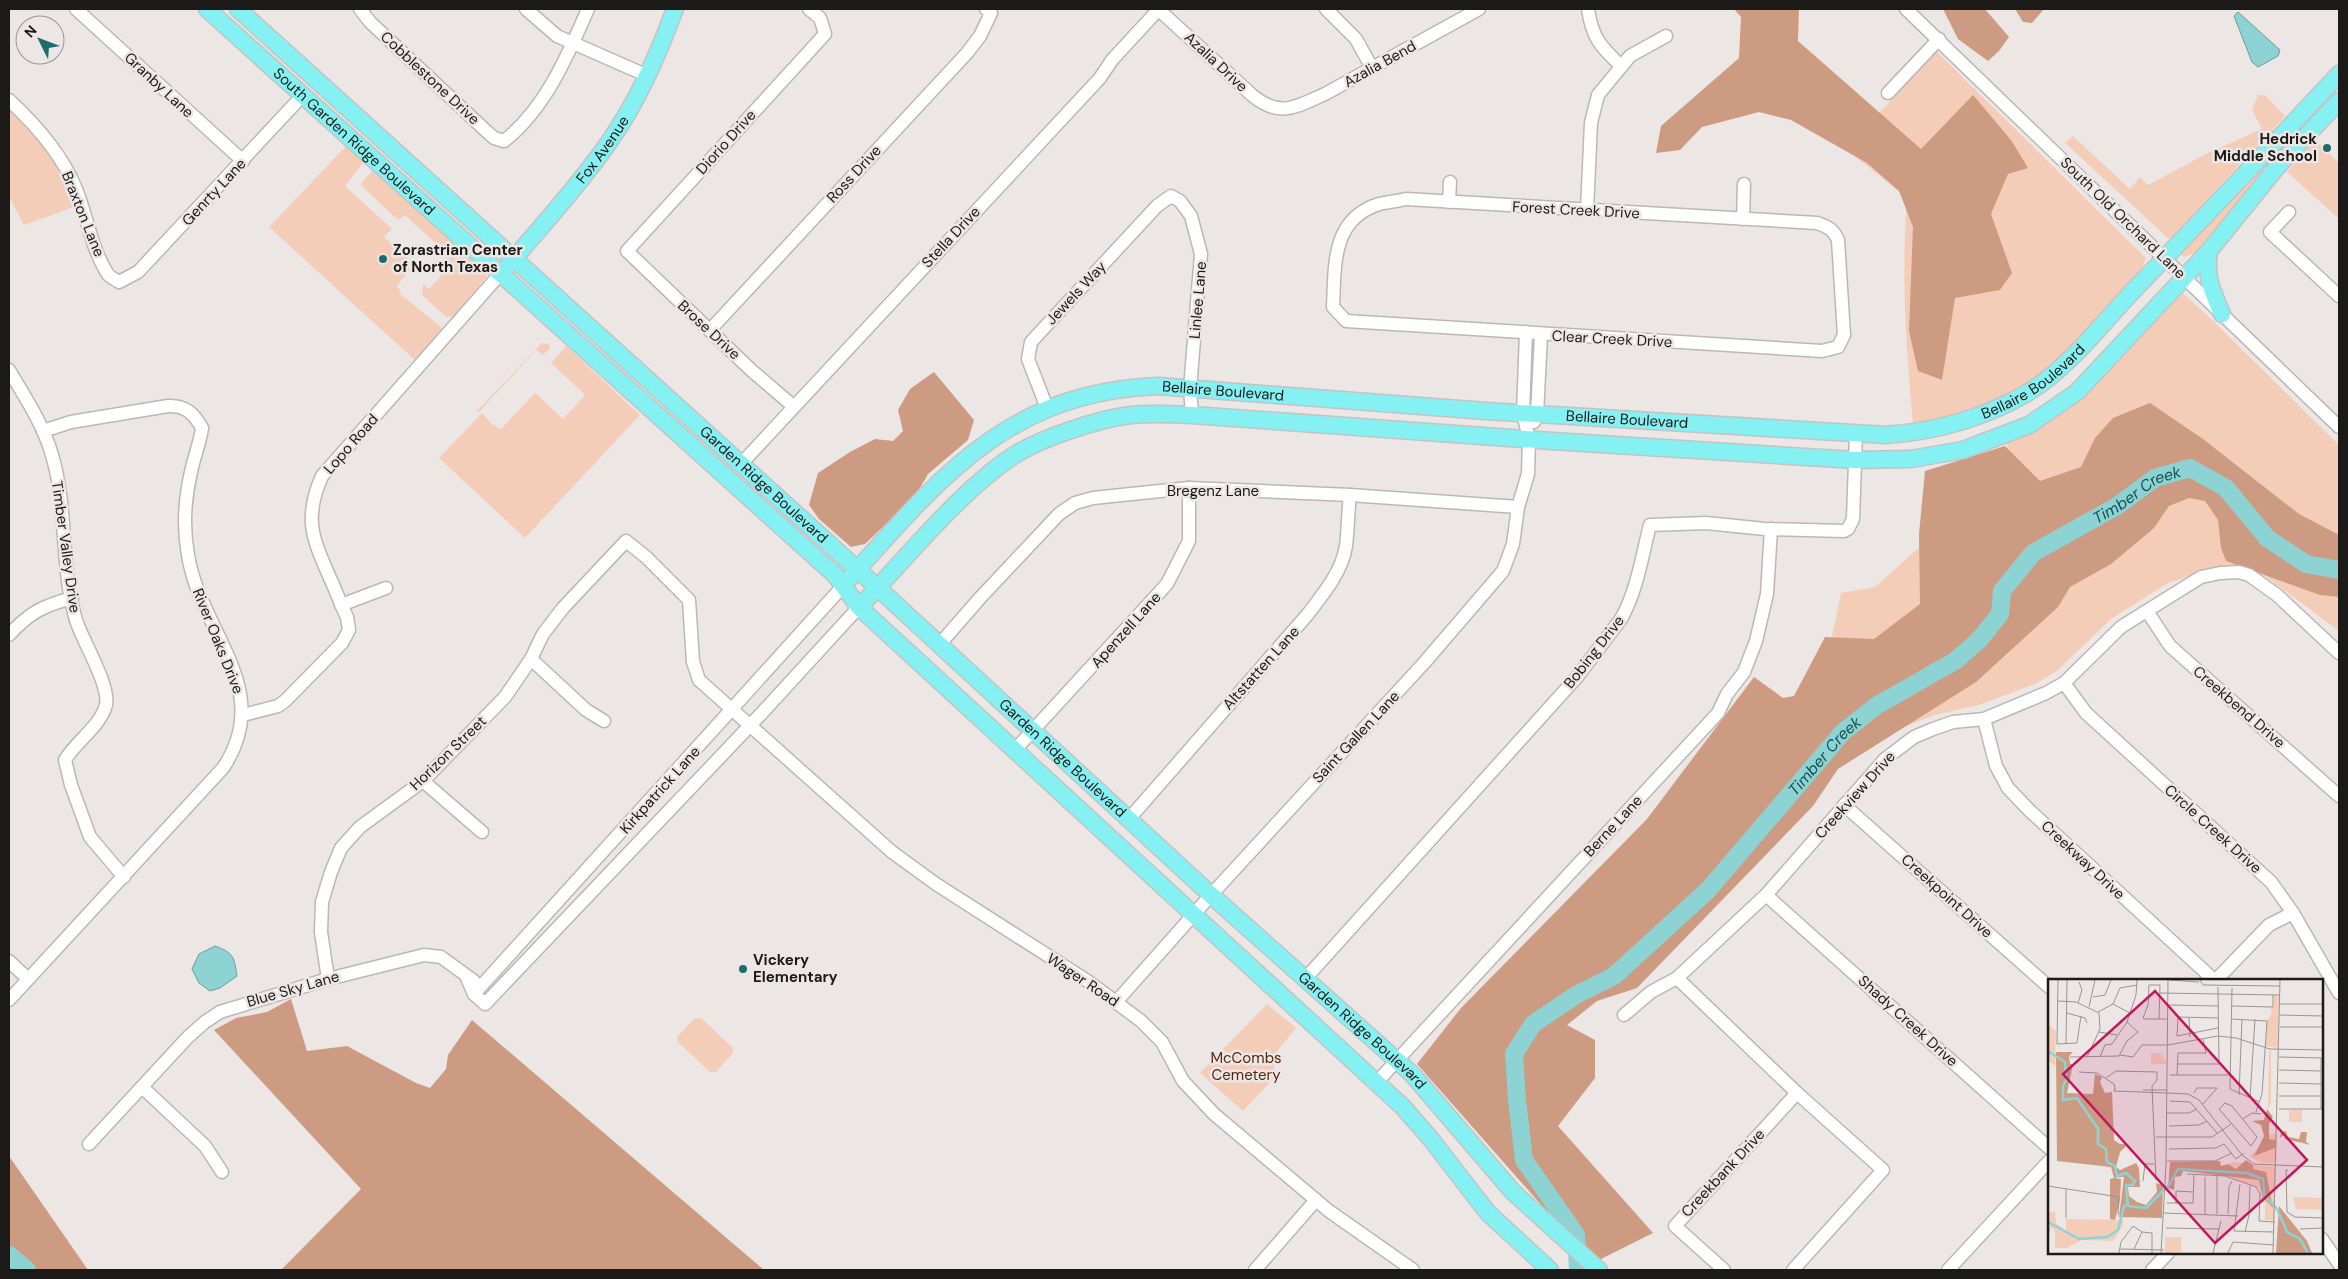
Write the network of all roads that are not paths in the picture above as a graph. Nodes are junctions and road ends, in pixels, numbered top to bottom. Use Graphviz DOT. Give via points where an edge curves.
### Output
graph roads {
  1 [pos="76,9"];
  2 [pos="207,9"];
  3 [pos="238,9"];
  4 [pos="360,9"];
  5 [pos="526,9"];
  6 [pos="588,9"];
  7 [pos="675,9"];
  8 [pos="809,9"];
  9 [pos="1158,9"];
  10 [pos="1326,9"];
  11 [pos="1588,9"];
  12 [pos="1906,9"];
  13 [pos="1474,10"];
  14 [pos="989,11"];
  15 [pos="1666,36"];
  16 [pos="1939,39"];
  17 [pos="573,44"];
  18 [pos="1622,66"];
  19 [pos="1372,68"];
  20 [pos="2339,74"];
  21 [pos="648,76"];
  22 [pos="1888,93"];
  23 [pos="303,95"];
  24 [pos="9,100"];
  25 [pos="2339,102"];
  26 [pos="1277,110"];
  27 [pos="2302,114"];
  28 [pos="2314,126"];
  29 [pos="243,161"];
  30 [pos="1450,182"];
  31 [pos="1744,184"];
  32 [pos="1171,196"];
  33 [pos="1449,202"];
  34 [pos="1587,210"];
  35 [pos="2289,212"];
  36 [pos="1743,219"];
  37 [pos="2209,250"];
  38 [pos="627,251"];
  39 [pos="514,258"];
  40 [pos="2165,258"];
  41 [pos="501,273"];
  42 [pos="2184,277"];
  43 [pos="119,282"];
  44 [pos="1841,289"];
  45 [pos="2339,296"];
  46 [pos="1333,307"];
  47 [pos="2222,314"];
  48 [pos="710,330"];
  49 [pos="1526,332"];
  50 [pos="1541,335"];
  51 [pos="9,370"];
  52 [pos="1190,389"];
  53 [pos="793,406"];
  54 [pos="1047,408"];
  55 [pos="1530,413"];
  56 [pos="1192,415"];
  57 [pos="669,427"];
  58 [pos="2339,428"];
  59 [pos="43,431"];
  60 [pos="1856,434"];
  61 [pos="1529,439"];
  62 [pos="1855,460"];
  63 [pos="742,464"];
  64 [pos="1189,488"];
  65 [pos="1350,495"];
  66 [pos="1518,507"];
  67 [pos="1771,528"];
  68 [pos="626,540"];
  69 [pos="858,570"];
  70 [pos="844,585"];
  71 [pos="386,588"];
  72 [pos="878,588"];
  73 [pos="72,598"];
  74 [pos="342,605"];
  75 [pos="859,607"];
  76 [pos="2146,611"];
  77 [pos="9,634"];
  78 [pos="940,645"];
  79 [pos="2339,652"];
  80 [pos="531,660"];
  81 [pos="2064,683"];
  82 [pos="733,709"];
  83 [pos="243,715"];
  84 [pos="1984,719"];
  85 [pos="604,721"];
  86 [pos="750,726"];
  87 [pos="1033,731"];
  88 [pos="1016,750"];
  89 [pos="423,780"];
  90 [pos="2339,796"];
  91 [pos="1844,805"];
  92 [pos="1129,819"];
  93 [pos="482,832"];
  94 [pos="124,877"];
  95 [pos="1211,895"];
  96 [pos="1766,895"];
  97 [pos="2293,913"];
  98 [pos="1195,914"];
  99 [pos="9,961"];
  100 [pos="28,978"];
  101 [pos="328,978"];
  102 [pos="1677,978"];
  103 [pos="1305,979"];
  104 [pos="2214,979"];
  105 [pos="2216,979"];
  106 [pos="2048,986"];
  107 [pos="478,990"];
  108 [pos="2339,993"];
  109 [pos="9,1000"];
  110 [pos="489,1000"];
  111 [pos="1116,1002"];
  112 [pos="1624,1015"];
  113 [pos="1397,1060"];
  114 [pos="1376,1082"];
  115 [pos="142,1087"];
  116 [pos="1797,1093"];
  117 [pos="89,1144"];
  118 [pos="2048,1147"];
  119 [pos="2048,1162"];
  120 [pos="222,1172"];
  121 [pos="1316,1200"];
  122 [pos="2323,1240"];
  123 [pos="2167,1254"];
  124 [pos="2339,1264"];
  125 [pos="1255,1270"];
  126 [pos="1413,1270"];
  127 [pos="1550,1270"];
  128 [pos="1599,1270"];
  129 [pos="1724,1270"];
  130 [pos="1793,1270"];
  131 [pos="1948,1270"];
  132 [pos="2152,1270"];
  1 -- 29 [label="street, Granby Lane"];
  2 -- 23 [label="main road, South Garden Ridge Boulevard"];
  3 -- 39 [label="main road, South Garden Ridge Boulevard"];
  4 -- 17 [label="street, Cobblestone Drive" via="484,129 494,138 504,141 532,112"];
  5 -- 17 [label="street" via="557,36"];
  6 -- 17 [label="street"];
  7 -- 21 [label="main road, Fox Avenue"];
  8 -- 38 [label="street, Diorio Drive" via="820,18 825,34"];
  9 -- 26 [label="street, Azalia Drive" via="1253,96 1266,107"];
  9 -- 53 [label="street, Stella Drive" via="1093,85"];
  10 -- 19 [label="street" via="1356,39"];
  11 -- 18 [label="street" via="1595,37"];
  12 -- 16 [label="street, South Old Orchard Lane"];
  13 -- 19 [label="street, Azalia Bend"];
  14 -- 48 [label="street, Ross Drive" via="980,36 967,52"];
  15 -- 18 [label="street" via="1630,56"];
  16 -- 22 [label="street"];
  16 -- 40 [label="street, South Old Orchard Lane"];
  17 -- 21 [label="street"];
  18 -- 34 [label="street" via="1598,95 1594,106"];
  19 -- 26 [label="street, Azalia Bend" via="1325,94 1300,105"];
  20 -- 27 [label="main road, Bellaire Boulevard"];
  21 -- 39 [label="main road, Fox Avenue" via="608,144"];
  23 -- 29 [label="street, Genrty Lane"];
  23 -- 41 [label="main road, South Garden Ridge Boulevard"];
  24 -- 43 [label="street, Braxton Lane" via="54,148 76,188 85,222 107,274"];
  25 -- 28 [label="main road, Bellaire Boulevard"];
  27 -- 28 [label="main road"];
  27 -- 40 [label="main road, Bellaire Boulevard"];
  28 -- 37 [label="main road, Bellaire Boulevard"];
  29 -- 43 [label="street, Genrty Lane" via="138,272"];
  30 -- 33 [label="street"];
  31 -- 36 [label="street"];
  32 -- 52 [label="street, Linlee Lane" via="1180,201 1191,216 1201,254"];
  32 -- 54 [label="street, Jewels Way" via="1156,206 1031,342 1028,359"];
  33 -- 34 [label="street, Forest Creek Drive"];
  33 -- 46 [label="street, Forest Creek Drive" via="1406,200 1378,204 1354,220 1338,242"];
  34 -- 36 [label="street, Forest Creek Drive"];
  35 -- 45 [label="street" via="2270,232"];
  36 -- 44 [label="street, Forest Creek Drive" via="1817,223 1829,227 1838,240"];
  37 -- 42 [label="main road, Bellaire Boulevard"];
  37 -- 47 [label="main road" via="2208,282"];
  38 -- 48 [label="street, Brose Drive"];
  39 -- 41 [label="main road, Fox Avenue"];
  39 -- 63 [label="main road, Garden Ridge Boulevard"];
  40 -- 42 [label="street, South Old Orchard Lane"];
  40 -- 60 [label="main road, Bellaire Boulevard" via="2060,367 2034,389 1973,419 1921,432 1886,436"];
  41 -- 57 [label="main road, Garden Ridge Boulevard"];
  41 -- 74 [label="street, Lopo Road" via="322,476 312,503 310,523 315,545"];
  42 -- 47 [label="street, South Old Orchard Lane"];
  42 -- 62 [label="main road, Bellaire Boulevard" via="2077,392 2029,425 1963,450 1923,458"];
  44 -- 50 [label="street, Clear Creek Drive" via="1844,336 1838,347 1822,351"];
  46 -- 49 [label="street, Clear Creek Drive" via="1346,322 1358,324"];
  47 -- 58 [label="street, South Old Orchard Lane"];
  48 -- 53 [label="street, Brose Drive"];
  49 -- 50 [label="street, Clear Creek Drive"];
  49 -- 55 [label="street"];
  50 -- 55 [label="street"];
  51 -- 59 [label="street, Timber Valley Drive"];
  52 -- 54 [label="main road, Bellaire Boulevard" via="1158,386 1109,390"];
  52 -- 55 [label="main road, Bellaire Boulevard"];
  52 -- 56 [label="street, Linlee Lane"];
  53 -- 63 [label="street, Stella Drive"];
  54 -- 69 [label="main road, Bellaire Boulevard" via="999,433 966,459"];
  55 -- 60 [label="main road, Bellaire Boulevard"];
  55 -- 61 [label="street, Saint Gallen Lane"];
  56 -- 61 [label="main road, Bellaire Boulevard"];
  56 -- 72 [label="main road, Bellaire Boulevard" via="1152,413 1121,417 1059,435 1024,450 980,482"];
  57 -- 63 [label="main road" via="732,468"];
  57 -- 70 [label="main road, Garden Ridge Boulevard"];
  59 -- 73 [label="street, Timber Valley Drive" via="52,455 60,498 64,553"];
  59 -- 83 [label="street, River Oaks Drive" via="71,422 168,406 178,406 194,415 202,428 188,493 185,532 188,556 194,582 236,679"];
  60 -- 62 [label="street, Bobing Drive"];
  61 -- 62 [label="main road, Bellaire Boulevard"];
  61 -- 66 [label="street, Saint Gallen Lane" via="1528,474"];
  62 -- 67 [label="street, Bobing Drive" via="1853,520 1848,529 1838,533"];
  63 -- 69 [label="main road, Garden Ridge Boulevard"];
  64 -- 65 [label="street, Bregenz Lane"];
  64 -- 78 [label="street, Bregenz Lane" via="1093,498 1059,514"];
  64 -- 87 [label="street, Apenzell Lane" via="1189,541 1167,584"];
  65 -- 66 [label="street, Bregenz Lane"];
  65 -- 92 [label="street, Altstatten Lane" via="1344,556 1326,590"];
  66 -- 95 [label="street, Saint Gallen Lane" via="1513,544 1503,571 1424,664"];
  67 -- 103 [label="street, Bobing Drive" via="1706,523 1650,525 1627,609 1578,677"];
  67 -- 113 [label="street, Berne Lane" via="1766,594 1756,641 1744,672 1718,712"];
  68 -- 80 [label="street, Horizon Street" via="563,608 543,634"];
  68 -- 82 [label="street, Wager Road" via="689,600 693,662 700,680"];
  69 -- 70 [label="main road, Bellaire Boulevard"];
  69 -- 72 [label="main road, Garden Ridge Boulevard"];
  70 -- 75 [label="main road, Garden Ridge Boulevard"];
  70 -- 82 [label="street, Kirkpatrick Lane"];
  71 -- 74 [label="street"];
  72 -- 75 [label="main road, Bellaire Boulevard"];
  72 -- 78 [label="main road, Garden Ridge Boulevard"];
  73 -- 77 [label="street" via="31,613"];
  73 -- 94 [label="street, Timber Valley Drive" via="76,620 103,681 106,704 102,716 65,760 94,845"];
  74 -- 83 [label="street, Lopo Road" via="349,630 342,642 278,706"];
  75 -- 86 [label="street, Kirkpatrick Lane"];
  75 -- 88 [label="main road, Garden Ridge Boulevard"];
  76 -- 79 [label="street, Creekview Drive" via="2201,577 2239,572 2250,575 2276,595"];
  76 -- 81 [label="street, Creekview Drive" via="2121,627"];
  76 -- 90 [label="street, Creekbend Drive" via="2170,646"];
  78 -- 87 [label="main road, Garden Ridge Boulevard"];
  80 -- 85 [label="street" via="586,710"];
  80 -- 89 [label="street, Horizon Street" via="504,697"];
  81 -- 84 [label="street, Creekview Drive" via="2046,694"];
  81 -- 97 [label="street, Circle Creek Drive" via="2086,713 2271,882"];
  82 -- 86 [label="street, Wager Road"];
  82 -- 107 [label="street, Kirkpatrick Lane"];
  83 -- 94 [label="street, River Oaks Drive" via="235,748 223,768"];
  84 -- 91 [label="street, Creekview Drive" via="1953,722 1914,737 1885,759"];
  84 -- 104 [label="street, Creekway Drive" via="1996,766 2008,788"];
  86 -- 110 [label="street, Kirkpatrick Lane"];
  86 -- 111 [label="street, Wager Road" via="892,852"];
  87 -- 88 [label="street, Apenzell Lane"];
  87 -- 92 [label="main road, Garden Ridge Boulevard"];
  88 -- 98 [label="main road, Garden Ridge Boulevard"];
  89 -- 93 [label="street"];
  89 -- 101 [label="street, Horizon Street" via="360,827 335,860 322,902 321,932"];
  91 -- 96 [label="street, Creekview Drive"];
  91 -- 106 [label="street, Creekpoint Drive"];
  92 -- 95 [label="main road, Garden Ridge Boulevard"];
  94 -- 100 [label="street, River Oaks Drive"];
  95 -- 98 [label="street, Saint Gallen Lane"];
  95 -- 103 [label="main road, Garden Ridge Boulevard"];
  96 -- 102 [label="street, Creekview Drive"];
  96 -- 118 [label="street, Shady Creek Drive"];
  97 -- 105 [label="street" via="2269,925"];
  97 -- 108 [label="street, Circle Creek Drive"];
  98 -- 111 [label="street, Saint Gallen Lane"];
  98 -- 114 [label="main road, Garden Ridge Boulevard"];
  99 -- 100 [label="street"];
  100 -- 109 [label="street, River Oaks Drive"];
  101 -- 107 [label="street, Blue Sky Lane" via="424,955 441,957"];
  101 -- 115 [label="street, Blue Sky Lane" via="220,1012 188,1037"];
  102 -- 112 [label="street, Creekview Drive" via="1652,992"];
  102 -- 116 [label="street"];
  103 -- 113 [label="main road, Garden Ridge Boulevard"];
  107 -- 110 [label="street, Blue Sky Lane"];
  111 -- 121 [label="street, Wager Road" via="1162,1042 1184,1081 1214,1114"];
  113 -- 114 [label="street, Berne Lane"];
  113 -- 128 [label="main road, Garden Ridge Boulevard" via="1513,1192"];
  114 -- 127 [label="main road, Garden Ridge Boulevard" via="1430,1138 1488,1213"];
  115 -- 117 [label="street, Blue Sky Lane"];
  115 -- 120 [label="street" via="205,1146"];
  116 -- 129 [label="street, Creekbank Drive" via="1674,1226"];
  116 -- 130 [label="street" via="1883,1170"];
  119 -- 131 [label="street"];
  121 -- 125 [label="street"];
  121 -- 126 [label="street, Wager Road"];
  122 -- 124 [label="street"];
  123 -- 132 [label="street"];
}
